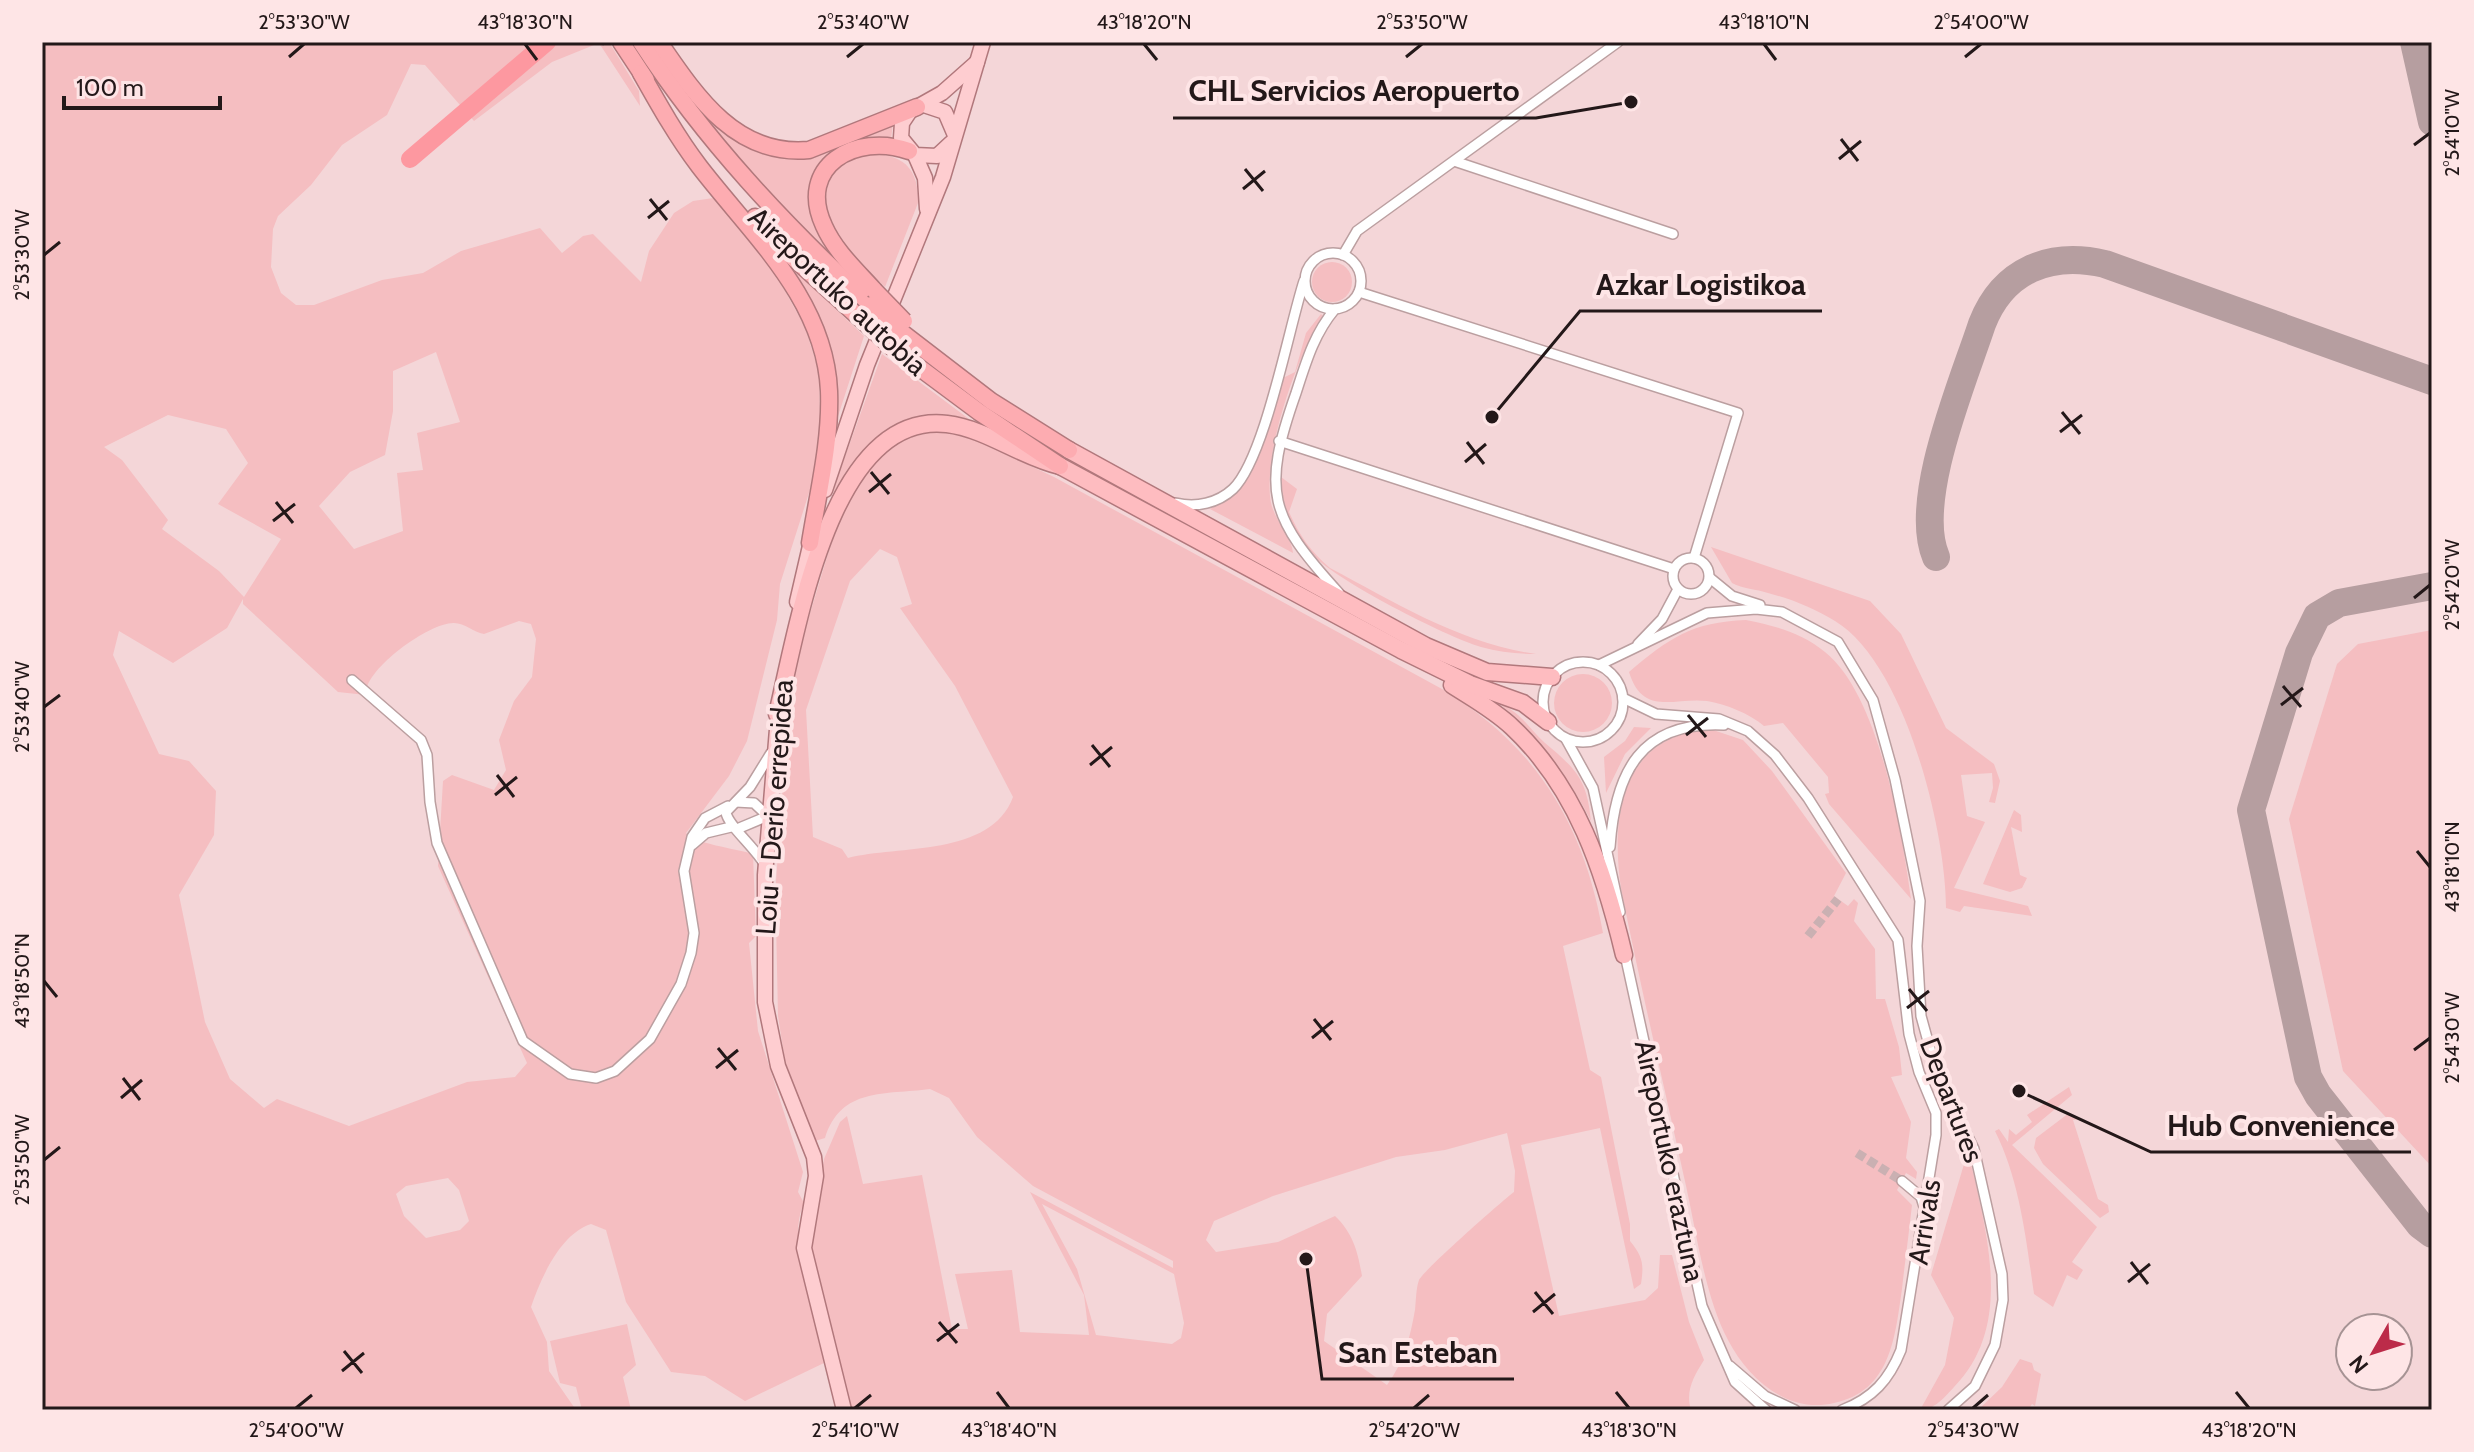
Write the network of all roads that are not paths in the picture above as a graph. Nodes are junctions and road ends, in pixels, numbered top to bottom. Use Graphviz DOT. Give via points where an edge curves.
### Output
graph roads {
  1 [pos="621,42"];
  2 [pos="641,42"];
  3 [pos="659,42"];
  4 [pos="983,42"];
  5 [pos="1618,42"];
  6 [pos="977,61"];
  7 [pos="641,73"];
  8 [pos="920,106"];
  9 [pos="953,137"];
  10 [pos="912,153"];
  11 [pos="1457,162"];
  12 [pos="927,213"];
  13 [pos="1673,234"];
  14 [pos="1343,255"];
  15 [pos="1304,281"];
  16 [pos="1359,292"];
  17 [pos="873,298"];
  18 [pos="1335,309"];
  19 [pos="1279,441"];
  20 [pos="1060,466"];
  21 [pos="1153,498"];
  22 [pos="810,543"];
  23 [pos="1694,558"];
  24 [pos="1674,569"];
  25 [pos="1710,578"];
  26 [pos="1678,589"];
  27 [pos="1346,602"];
  28 [pos="1782,612"];
  29 [pos="1401,650"];
  30 [pos="1628,652"];
  31 [pos="1599,665"];
  32 [pos="1552,677"];
  33 [pos="352,680"];
  34 [pos="1623,698"];
  35 [pos="777,714"];
  36 [pos="1548,722"];
  37 [pos="1736,725"];
  38 [pos="1566,739"];
  39 [pos="774,747"];
  40 [pos="732,804"];
  41 [pos="768,816"];
  42 [pos="734,828"];
  43 [pos="689,847"];
  44 [pos="1610,861"];
  45 [pos="765,865"];
  46 [pos="1624,955"];
  47 [pos="1902,1181"];
  48 [pos="1926,1213"];
  49 [pos="1727,1364"];
  50 [pos="844,1410"];
  51 [pos="1766,1410"];
  52 [pos="1795,1410"];
  53 [pos="1842,1410"];
  54 [pos="1948,1410"];
  1 -- 7 [label="highway, Aireportuko autobia"];
  2 -- 17 [label="highway, Aireportuko autobia" via="666,81 785,225"];
  3 -- 8 [label="highway" via="720,119 742,138 763,146 809,150"];
  4 -- 6 [label="main road, Loiu - Derio errepidea"];
  5 -- 11 [label="street"];
  6 -- 8 [label="main road"];
  6 -- 9 [label="main road, Loiu - Derio errepidea"];
  7 -- 20 [label="highway, Aireportuko autobia, bridge" via="775,241 893,348"];
  7 -- 22 [label="highway" via="698,165 798,291 819,340 829,418"];
  8 -- 9 [label="main road" via="945,112"];
  8 -- 10 [label="main road" via="905,116 900,131"];
  9 -- 10 [label="main road" via="937,156"];
  9 -- 12 [label="main road, Loiu - Derio errepidea"];
  10 -- 12 [label="main road" via="925,178"];
  10 -- 17 [label="highway" via="874,145 848,150 830,165 818,192 824,227"];
  11 -- 13 [label="street"];
  11 -- 14 [label="street" via="1357,231"];
  12 -- 22 [label="main road, Loiu - Derio errepidea" via="848,419"];
  14 -- 15 [label="street" via="1317,258"];
  14 -- 16 [label="street" via="1360,274"];
  15 -- 18 [label="street" via="1313,301"];
  15 -- 21 [label="street" via="1252,456 1236,487 1207,503 1187,506"];
  16 -- 18 [label="street" via="1350,304"];
  16 -- 23 [label="street" via="1738,413"];
  17 -- 21 [label="highway, Aireportuko autobia, bridge" via="991,401"];
  18 -- 19 [label="street" via="1316,334"];
  19 -- 24 [label="street"];
  19 -- 27 [label="street" via="1273,480 1281,516 1292,538"];
  20 -- 29 [label="highway"];
  20 -- 35 [label="highway" via="947,424 907,428 886,439 867,456 839,501 809,588"];
  21 -- 27 [label="highway"];
  22 -- 35 [label="main road, Loiu - Derio errepidea"];
  23 -- 24 [label="street" via="1682,560"];
  23 -- 25 [label="street" via="1706,565"];
  24 -- 26 [label="street"];
  25 -- 26 [label="street" via="1697,594"];
  25 -- 28 [label="street" via="1732,596"];
  26 -- 30 [label="street" via="1662,619"];
  27 -- 32 [label="highway" via="1470,667"];
  28 -- 30 [label="street" via="1707,613"];
  28 -- 54 [label="street, Departures" via="1838,642 1862,678 1884,730 1920,901 1921,1016 1937,1074 1974,1149 2002,1274 1999,1328 1987,1367"];
  29 -- 36 [label="highway" via="1470,684 1510,696"];
  29 -- 46 [label="highway" via="1511,726 1553,774 1590,841"];
  30 -- 31 [label="street"];
  31 -- 32 [label="street" via="1568,664"];
  31 -- 34 [label="street" via="1619,685"];
  32 -- 36 [label="street" via="1544,694"];
  33 -- 43 [label="street" via="421,740 437,843 523,1041 570,1074 596,1078 629,1061 650,1039 681,984 694,933 684,884"];
  34 -- 37 [label="street" via="1656,714 1703,716"];
  34 -- 38 [label="street" via="1620,719 1606,735 1587,742"];
  35 -- 39 [label="main road, Loiu - Derio errepidea"];
  36 -- 38 [label="street"];
  37 -- 44 [label="street" via="1687,725 1658,737 1640,754 1615,802"];
  37 -- 48 [label="street, Arrivals" via="1761,741 1808,798 1899,944 1909,1034 1937,1118"];
  38 -- 44 [label="street" via="1593,788"];
  39 -- 40 [label="street" via="761,772"];
  39 -- 41 [label="main road, Loiu - Derio errepidea"];
  40 -- 41 [label="street" via="754,803"];
  40 -- 42 [label="street" via="727,821"];
  40 -- 43 [label="street" via="697,826"];
  41 -- 42 [label="street"];
  41 -- 45 [label="main road, Loiu - Derio errepidea"];
  42 -- 43 [label="street" via="706,833"];
  42 -- 45 [label="street" via="750,840"];
  44 -- 46 [label="street, Aireportuko eraztuna"];
  45 -- 50 [label="main road, Loiu - Derio errepidea" via="770,1037 814,1157 816,1176 804,1248"];
  46 -- 49 [label="street, Aireportuko eraztuna" via="1693,1271 1711,1332"];
  47 -- 48 [label="street" via="1921,1197"];
  48 -- 53 [label="street, Arrivals" via="1893,1369 1870,1397"];
  49 -- 51 [label="street" via="1735,1382"];
  49 -- 52 [label="street" via="1765,1396"];
}
